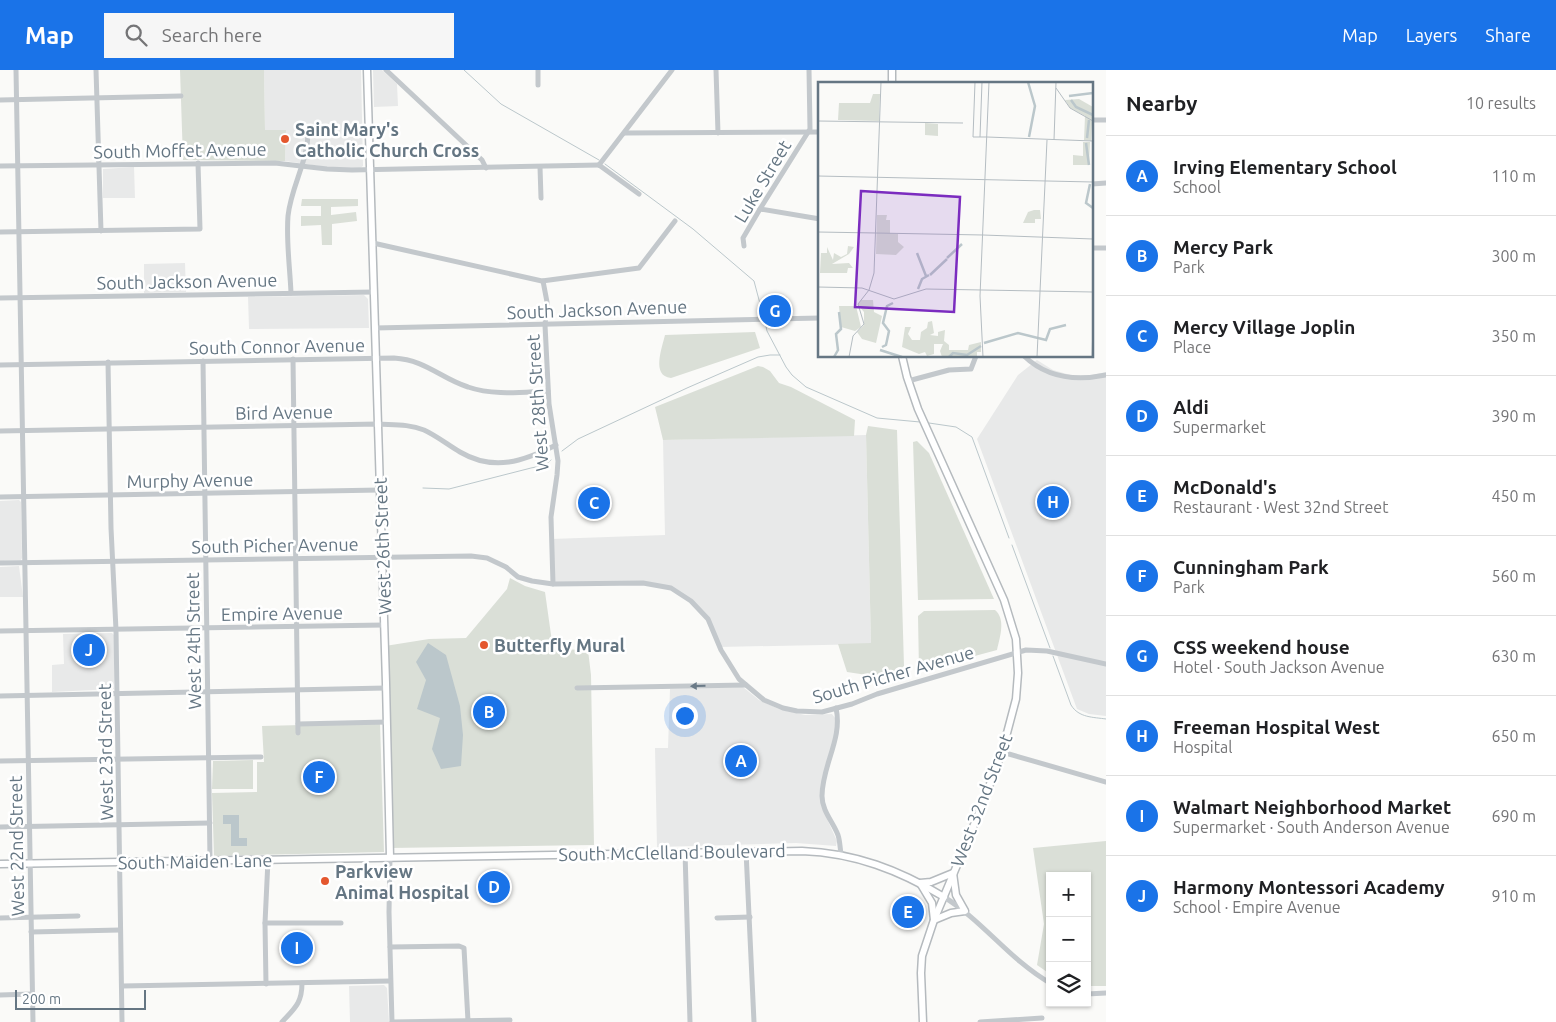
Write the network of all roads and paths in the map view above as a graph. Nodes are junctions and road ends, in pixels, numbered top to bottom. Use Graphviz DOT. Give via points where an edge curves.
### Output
graph roads {
  1 [pos="16,70"];
  2 [pos="96,70"];
  3 [pos="367,70"];
  4 [pos="386,70"];
  5 [pos="538,70"];
  6 [pos="672,70"];
  7 [pos="716,70"];
  8 [pos="809,70"];
  9 [pos="538,85"];
  10 [pos="181,96"];
  11 [pos="97,98"];
  12 [pos="17,99"];
  13 [pos="0,100"];
  14 [pos="308,130"];
  15 [pos="808,132"];
  16 [pos="818,132"];
  17 [pos="718,133"];
  18 [pos="624,134"];
  19 [pos="198,163"];
  20 [pos="99,164"];
  21 [pos="599,165"];
  22 [pos="0,166"];
  23 [pos="18,166"];
  24 [pos="302,166"];
  25 [pos="540,167"];
  26 [pos="486,168"];
  27 [pos="369,170"];
  28 [pos="639,194"];
  29 [pos="541,198"];
  30 [pos="760,208"];
  31 [pos="818,219"];
  32 [pos="675,221"];
  33 [pos="101,231"];
  34 [pos="0,232"];
  35 [pos="19,232"];
  36 [pos="372,243"];
  37 [pos="744,246"];
  38 [pos="543,281"];
  39 [pos="374,292"];
  40 [pos="291,293"];
  41 [pos="0,298"];
  42 [pos="20,298"];
  43 [pos="785,300"];
  44 [pos="788,318"];
  45 [pos="818,318"];
  46 [pos="545,325"];
  47 [pos="375,328"];
  48 [pos="376,358"];
  49 [pos="902,358"];
  50 [pos="975,358"];
  51 [pos="1026,358"];
  52 [pos="292,359"];
  53 [pos="203,361"];
  54 [pos="108,362"];
  55 [pos="0,364"];
  56 [pos="21,364"];
  57 [pos="1106,375"];
  58 [pos="908,381"];
  59 [pos="548,391"];
  60 [pos="378,424"];
  61 [pos="294,426"];
  62 [pos="204,427"];
  63 [pos="109,429"];
  64 [pos="22,430"];
  65 [pos="0,431"];
  66 [pos="556,445"];
  67 [pos="380,490"];
  68 [pos="294,492"];
  69 [pos="204,493"];
  70 [pos="111,495"];
  71 [pos="0,497"];
  72 [pos="24,497"];
  73 [pos="382,556"];
  74 [pos="295,558"];
  75 [pos="206,560"];
  76 [pos="113,562"];
  77 [pos="0,563"];
  78 [pos="25,563"];
  79 [pos="553,584"];
  80 [pos="384,625"];
  81 [pos="296,626"];
  82 [pos="207,628"];
  83 [pos="116,630"];
  84 [pos="0,631"];
  85 [pos="26,631"];
  86 [pos="1018,652"];
  87 [pos="1106,664"];
  88 [pos="747,685"];
  89 [pos="386,688"];
  90 [pos="577,688"];
  91 [pos="297,690"];
  92 [pos="208,692"];
  93 [pos="117,694"];
  94 [pos="27,695"];
  95 [pos="0,696"];
  96 [pos="836,708"];
  97 [pos="387,722"];
  98 [pos="298,724"];
  99 [pos="298,733"];
  100 [pos="1002,752"];
  101 [pos="260,757"];
  102 [pos="209,758"];
  103 [pos="118,759"];
  104 [pos="29,761"];
  105 [pos="0,762"];
  106 [pos="1106,782"];
  107 [pos="210,823"];
  108 [pos="120,825"];
  109 [pos="0,827"];
  110 [pos="30,827"];
  111 [pos="746,851"];
  112 [pos="685,852"];
  113 [pos="841,854"];
  114 [pos="390,857"];
  115 [pos="210,860"];
  116 [pos="268,860"];
  117 [pos="120,861"];
  118 [pos="0,864"];
  119 [pos="30,864"];
  120 [pos="952,873"];
  121 [pos="920,883"];
  122 [pos="944,897"];
  123 [pos="965,911"];
  124 [pos="78,916"];
  125 [pos="750,917"];
  126 [pos="0,918"];
  127 [pos="31,918"];
  128 [pos="717,918"];
  129 [pos="934,920"];
  130 [pos="266,923"];
  131 [pos="341,923"];
  132 [pos="120,930"];
  133 [pos="31,932"];
  134 [pos="390,947"];
  135 [pos="1046,980"];
  136 [pos="390,982"];
  137 [pos="302,983"];
  138 [pos="266,984"];
  139 [pos="122,986"];
  140 [pos="1106,993"];
  141 [pos="32,994"];
  142 [pos="1091,994"];
  143 [pos="0,995"];
  144 [pos="1042,1018"];
  145 [pos="510,1020"];
  146 [pos="468,1021"];
  147 [pos="33,1022"];
  148 [pos="122,1022"];
  149 [pos="282,1022"];
  150 [pos="392,1022"];
  151 [pos="690,1022"];
  152 [pos="754,1022"];
  153 [pos="923,1022"];
  154 [pos="980,1022"];
  1 -- 12 [label="street, West 22nd Street"];
  2 -- 11 [label="street"];
  3 -- 27 [label="main road, West 26th Street"];
  4 -- 26 [label="street" via="482,160"];
  5 -- 9 [label="street"];
  6 -- 18 [label="street"];
  7 -- 17 [label="street"];
  8 -- 15 [label="street"];
  10 -- 11 [label="street"];
  11 -- 12 [label="street"];
  11 -- 20 [label="street"];
  12 -- 13 [label="street"];
  12 -- 23 [label="street, West 22nd Street"];
  14 -- 24 [label="street" via="308,146"];
  15 -- 16 [label="street"];
  15 -- 17 [label="street"];
  15 -- 30 [label="street, Luke Street"];
  17 -- 18 [label="street"];
  18 -- 21 [label="street"];
  19 -- 20 [label="street, South Moffet Avenue"];
  19 -- 24 [label="street, South Moffet Avenue"];
  19 -- 33 [label="street" via="200,228"];
  20 -- 23 [label="street, South Moffet Avenue"];
  20 -- 33 [label="street"];
  21 -- 25 [label="street, South Moffet Avenue"];
  21 -- 28 [label="street"];
  22 -- 23 [label="street, South Moffet Avenue"];
  23 -- 35 [label="street, West 22nd Street"];
  24 -- 27 [label="street, South Moffet Avenue"];
  24 -- 40 [label="street" via="288,216"];
  25 -- 26 [label="street, South Moffet Avenue"];
  25 -- 29 [label="street"];
  26 -- 27 [label="street, South Moffet Avenue"];
  27 -- 36 [label="main road, West 26th Street"];
  30 -- 31 [label="street"];
  30 -- 37 [label="street, Luke Street" via="743,238"];
  32 -- 38 [label="street" via="639,268"];
  33 -- 35 [label="street"];
  34 -- 35 [label="street"];
  35 -- 42 [label="street, West 22nd Street"];
  36 -- 38 [label="street"];
  36 -- 39 [label="main road, West 26th Street"];
  38 -- 46 [label="street, West 28th Street"];
  39 -- 40 [label="street, South Jackson Avenue"];
  39 -- 47 [label="main road, West 26th Street"];
  40 -- 42 [label="street, South Jackson Avenue"];
  41 -- 42 [label="street, South Jackson Avenue"];
  42 -- 56 [label="street, West 22nd Street"];
  43 -- 44 [label="street"];
  44 -- 45 [label="street, South Jackson Avenue"];
  44 -- 46 [label="street, South Jackson Avenue"];
  46 -- 47 [label="street, South Jackson Avenue"];
  46 -- 59 [label="street, West 28th Street"];
  47 -- 48 [label="main road, West 26th Street"];
  48 -- 52 [label="street, South Connor Avenue"];
  48 -- 59 [label="street, South Connor Avenue" via="416,362 482,391"];
  48 -- 60 [label="main road, West 26th Street"];
  49 -- 58 [label="main road, West 32nd Street"];
  50 -- 58 [label="street" via="971,369 949,370"];
  51 -- 57 [label="street" via="1053,374 1068,378"];
  52 -- 53 [label="street, South Connor Avenue"];
  52 -- 61 [label="street"];
  53 -- 54 [label="street, South Connor Avenue"];
  53 -- 62 [label="street, West 24th Street"];
  54 -- 56 [label="street, South Connor Avenue"];
  54 -- 63 [label="street, West 23rd Street"];
  55 -- 56 [label="street, South Connor Avenue"];
  56 -- 64 [label="street, West 22nd Street"];
  58 -- 86 [label="main road, West 32nd Street" via="1004,600"];
  59 -- 66 [label="street, West 28th Street"];
  60 -- 61 [label="street, Bird Avenue"];
  60 -- 66 [label="street, Bird Avenue" via="419,429 470,457 488,462 519,461"];
  60 -- 67 [label="main road, West 26th Street"];
  61 -- 62 [label="street, Bird Avenue"];
  61 -- 68 [label="street"];
  62 -- 63 [label="street, Bird Avenue"];
  62 -- 69 [label="street, West 24th Street"];
  63 -- 64 [label="street, Bird Avenue"];
  63 -- 70 [label="street, West 23rd Street"];
  64 -- 65 [label="street, Bird Avenue"];
  64 -- 72 [label="street, West 22nd Street"];
  66 -- 79 [label="street, West 28th Street" via="558,475 551,517"];
  67 -- 68 [label="street, Murphy Avenue"];
  67 -- 73 [label="main road, West 26th Street"];
  68 -- 69 [label="street, Murphy Avenue"];
  68 -- 74 [label="street"];
  69 -- 70 [label="street, Murphy Avenue"];
  69 -- 75 [label="street, West 24th Street"];
  70 -- 72 [label="street, Murphy Avenue"];
  70 -- 76 [label="street, West 23rd Street"];
  71 -- 72 [label="street, Murphy Avenue"];
  72 -- 78 [label="street, West 22nd Street"];
  73 -- 74 [label="street, South Picher Avenue"];
  73 -- 79 [label="street, South Picher Avenue" via="488,558 518,577"];
  73 -- 80 [label="main road, West 26th Street"];
  74 -- 75 [label="street, South Picher Avenue"];
  74 -- 81 [label="street"];
  75 -- 76 [label="street, South Picher Avenue"];
  75 -- 82 [label="street, West 24th Street"];
  76 -- 78 [label="street, South Picher Avenue"];
  76 -- 83 [label="street, West 23rd Street"];
  77 -- 78 [label="street, South Picher Avenue"];
  78 -- 85 [label="street, West 22nd Street"];
  79 -- 88 [label="street, South Picher Avenue" via="643,583 671,588 691,601 708,619 721,650"];
  80 -- 81 [label="street, Empire Avenue"];
  80 -- 89 [label="main road, West 26th Street"];
  81 -- 82 [label="street, Empire Avenue"];
  81 -- 91 [label="street"];
  82 -- 83 [label="street, Empire Avenue"];
  82 -- 92 [label="street, West 24th Street"];
  83 -- 85 [label="street, Empire Avenue"];
  83 -- 93 [label="street, West 23rd Street"];
  84 -- 85 [label="street, Empire Avenue"];
  85 -- 94 [label="street, West 22nd Street"];
  86 -- 87 [label="street, South Picher Avenue" via="1039,650"];
  86 -- 96 [label="street, South Picher Avenue"];
  86 -- 100 [label="main road, West 32nd Street" via="1016,699"];
  88 -- 90 [label="street, one-way"];
  88 -- 96 [label="street, South Picher Avenue" via="764,700 792,710 814,713"];
  89 -- 91 [label="street"];
  89 -- 97 [label="main road, West 26th Street"];
  91 -- 92 [label="street"];
  91 -- 98 [label="street"];
  92 -- 93 [label="street"];
  92 -- 102 [label="street, West 24th Street"];
  93 -- 94 [label="street"];
  93 -- 103 [label="street, West 23rd Street"];
  94 -- 95 [label="street"];
  94 -- 104 [label="street, West 22nd Street"];
  96 -- 113 [label="street" via="838,730 822,796 838,836"];
  97 -- 98 [label="street"];
  97 -- 114 [label="main road, West 26th Street"];
  98 -- 99 [label="street"];
  100 -- 106 [label="street"];
  100 -- 120 [label="main road, West 32nd Street" via="982,808"];
  101 -- 102 [label="street"];
  102 -- 103 [label="street"];
  102 -- 107 [label="street, West 24th Street"];
  103 -- 104 [label="street"];
  103 -- 108 [label="street, West 23rd Street"];
  104 -- 105 [label="street"];
  104 -- 110 [label="street, West 22nd Street"];
  107 -- 108 [label="street"];
  107 -- 115 [label="street, West 24th Street"];
  108 -- 110 [label="street"];
  108 -- 117 [label="street, West 23rd Street"];
  109 -- 110 [label="street"];
  110 -- 119 [label="street, West 22nd Street"];
  111 -- 112 [label="main road, South McClelland Boulevard"];
  111 -- 113 [label="main road, South McClelland Boulevard" via="802,850"];
  111 -- 125 [label="street"];
  112 -- 114 [label="main road, South McClelland Boulevard"];
  112 -- 151 [label="street"];
  113 -- 121 [label="main road, South McClelland Boulevard" via="881,865"];
  114 -- 116 [label="main road, South Maiden Lane"];
  114 -- 134 [label="street, West 26th Street"];
  115 -- 116 [label="main road, South Maiden Lane"];
  115 -- 117 [label="main road, South Maiden Lane"];
  116 -- 130 [label="street"];
  117 -- 119 [label="main road, South Maiden Lane"];
  117 -- 132 [label="street, West 23rd Street"];
  118 -- 119 [label="main road, South Maiden Lane"];
  119 -- 127 [label="street, West 22nd Street"];
  120 -- 121 [label="main road" via="932,882"];
  120 -- 122 [label="main road, West 32nd Street"];
  120 -- 123 [label="main road" via="956,895"];
  121 -- 122 [label="main road, South McClelland Boulevard"];
  121 -- 129 [label="main road" via="932,903"];
  122 -- 123 [label="street"];
  122 -- 129 [label="main road, West 32nd Street"];
  123 -- 129 [label="main road"];
  123 -- 135 [label="street" via="1022,964"];
  124 -- 127 [label="street"];
  125 -- 128 [label="street"];
  125 -- 152 [label="street"];
  126 -- 127 [label="street"];
  127 -- 133 [label="street, West 22nd Street"];
  129 -- 153 [label="main road, West 32nd Street" via="922,958"];
  130 -- 131 [label="street"];
  130 -- 138 [label="street"];
  132 -- 133 [label="street"];
  132 -- 139 [label="street, West 23rd Street"];
  133 -- 141 [label="street, West 22nd Street"];
  134 -- 136 [label="street, West 26th Street"];
  134 -- 146 [label="street" via="464,948"];
  136 -- 137 [label="street"];
  136 -- 150 [label="street, West 26th Street"];
  137 -- 138 [label="street"];
  137 -- 149 [label="street" via="300,1000"];
  138 -- 139 [label="street"];
  139 -- 148 [label="street, West 23rd Street"];
  140 -- 142 [label="street"];
  141 -- 143 [label="street"];
  141 -- 147 [label="street, West 22nd Street"];
  144 -- 154 [label="street"];
  145 -- 146 [label="street"];
  146 -- 150 [label="street"];
}
